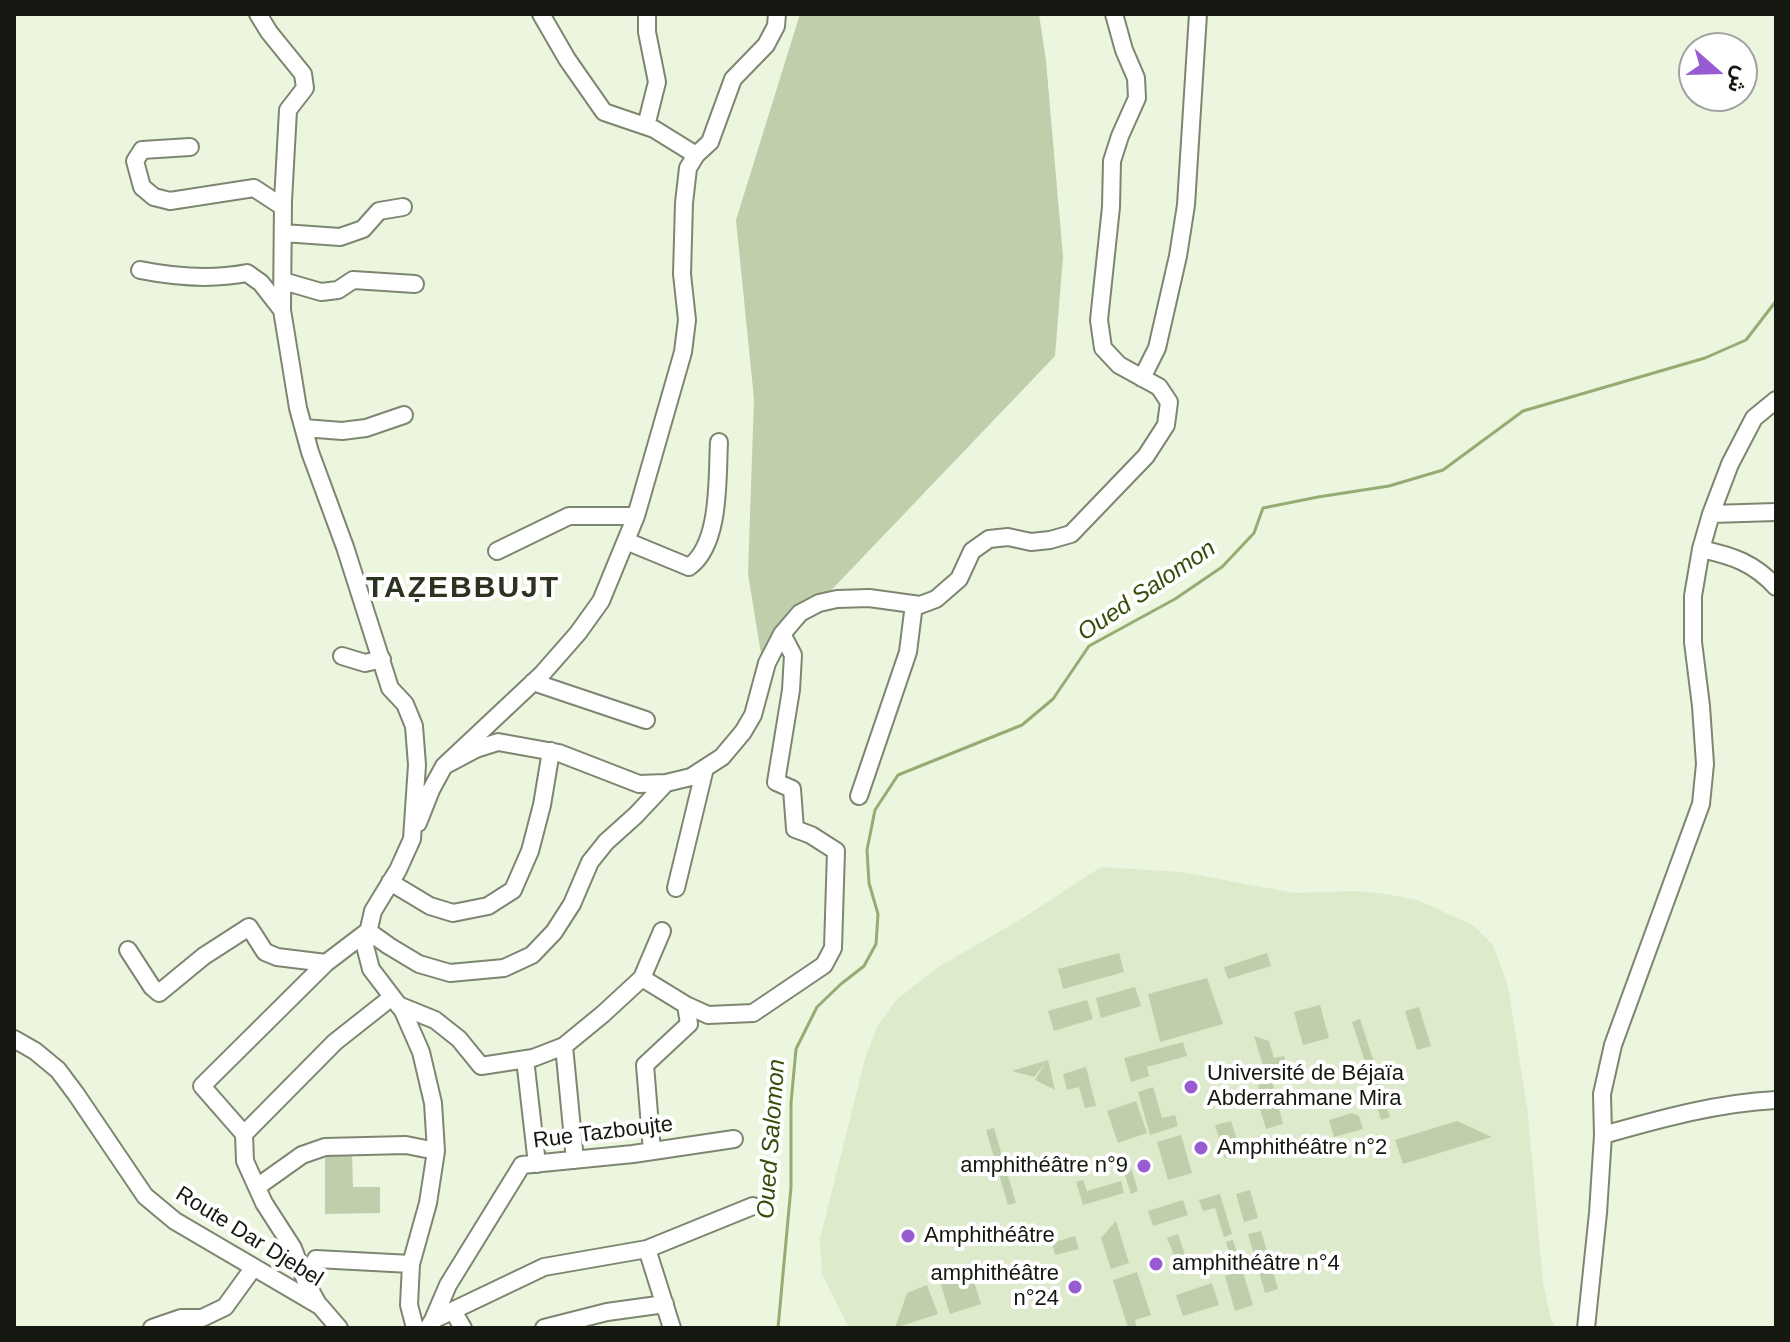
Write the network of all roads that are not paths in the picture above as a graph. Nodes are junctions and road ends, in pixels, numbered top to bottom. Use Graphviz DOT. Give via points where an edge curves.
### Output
graph roads {
  1 [pos="258,14"];
  2 [pos="541,14"];
  3 [pos="647,14"];
  4 [pos="777,14"];
  5 [pos="1114,14"];
  6 [pos="1198,14"];
  7 [pos="646,126"];
  8 [pos="190,147"];
  9 [pos="696,155"];
  10 [pos="283,207"];
  11 [pos="403,207"];
  12 [pos="283,233"];
  13 [pos="140,270"];
  14 [pos="283,281"];
  15 [pos="415,284"];
  16 [pos="282,310"];
  17 [pos="1142,378"];
  18 [pos="1776,400"];
  19 [pos="404,415"];
  20 [pos="304,428"];
  21 [pos="719,442"];
  22 [pos="1776,512"];
  23 [pos="1711,514"];
  24 [pos="636,516"];
  25 [pos="626,541"];
  26 [pos="1701,549"];
  27 [pos="497,551"];
  28 [pos="1776,587"];
  29 [pos="914,604"];
  30 [pos="782,634"];
  31 [pos="342,656"];
  32 [pos="382,659"];
  33 [pos="533,682"];
  34 [pos="646,720"];
  35 [pos="551,751"];
  36 [pos="444,766"];
  37 [pos="705,768"];
  38 [pos="666,783"];
  39 [pos="859,796"];
  40 [pos="412,839"];
  41 [pos="390,882"];
  42 [pos="676,888"];
  43 [pos="368,931"];
  44 [pos="662,931"];
  45 [pos="128,950"];
  46 [pos="326,963"];
  47 [pos="642,978"];
  48 [pos="395,1001"];
  49 [pos="686,1005"];
  50 [pos="708,1015"];
  51 [pos="689,1024"];
  52 [pos="14,1039"];
  53 [pos="564,1046"];
  54 [pos="525,1059"];
  55 [pos="1776,1100"];
  56 [pos="244,1134"];
  57 [pos="1603,1135"];
  58 [pos="734,1139"];
  59 [pos="436,1151"];
  60 [pos="652,1151"];
  61 [pos="575,1160"];
  62 [pos="537,1164"];
  63 [pos="257,1187"];
  64 [pos="753,1206"];
  65 [pos="647,1249"];
  66 [pos="411,1264"];
  67 [pos="254,1267"];
  68 [pos="306,1282"];
  69 [pos="665,1304"];
  70 [pos="320,1306"];
  71 [pos="453,1311"];
  72 [pos="430,1324"];
  73 [pos="152,1328"];
  74 [pos="339,1328"];
  75 [pos="415,1328"];
  76 [pos="463,1328"];
  77 [pos="544,1328"];
  78 [pos="672,1328"];
  79 [pos="1586,1328"];
  1 -- 10 [label="street" via="303,74 305,88 288,110"];
  2 -- 7 [label="street" via="604,112"];
  3 -- 7 [label="street" via="657,82"];
  4 -- 9 [label="street" via="766,45 733,79 710,142"];
  5 -- 17 [label="street" via="1136,78 1137,98 1112,161 1099,320 1103,348"];
  6 -- 17 [label="street" via="1186,205 1157,348"];
  7 -- 9 [label="street"];
  8 -- 10 [label="street" via="142,150 135,161 142,187 170,201 254,188"];
  9 -- 24 [label="street" via="688,168 684,203 683,352"];
  10 -- 12 [label="street"];
  11 -- 12 [label="street" via="379,211 363,229 340,237"];
  12 -- 14 [label="street"];
  13 -- 16 [label="street" via="173,276 247,273"];
  14 -- 15 [label="street" via="321,292 338,290 353,280"];
  14 -- 16 [label="street"];
  16 -- 20 [label="street"];
  17 -- 29 [label="street" via="1159,387 1169,402 1166,425 1146,456 1089,517 1071,534 1050,540 989,539 972,551 959,579 936,599"];
  18 -- 23 [label="street" via="1754,418"];
  19 -- 20 [label="street" via="366,428"];
  20 -- 32 [label="street"];
  21 -- 25 [label="street" via="714,522 699,560 689,567"];
  22 -- 23 [label="street"];
  23 -- 26 [label="street"];
  24 -- 25 [label="street"];
  24 -- 27 [label="street" via="569,516"];
  25 -- 33 [label="street" via="601,601"];
  26 -- 28 [label="street" via="1736,557"];
  26 -- 57 [label="street" via="1693,596 1705,764 1701,804 1613,1045 1602,1094"];
  29 -- 30 [label="street" via="869,598 819,603 800,613"];
  29 -- 39 [label="street" via="908,652"];
  30 -- 37 [label="street" via="767,663 753,715 722,757"];
  30 -- 50 [label="street" via="793,655 776,782 792,789 795,829 836,851 833,948 824,965 753,1013"];
  31 -- 32 [label="street" via="365,663"];
  32 -- 40 [label="street" via="390,688 405,704 414,726"];
  33 -- 34 [label="street"];
  33 -- 36 [label="street"];
  35 -- 36 [label="street" via="498,742"];
  35 -- 38 [label="street" via="639,784"];
  35 -- 41 [label="street" via="530,851 513,890 488,906 453,913"];
  36 -- 40 [label="street"];
  37 -- 38 [label="street"];
  37 -- 42 [label="street"];
  38 -- 43 [label="street" via="590,862 572,904 532,955 504,968 450,973 419,964"];
  40 -- 41 [label="street"];
  41 -- 43 [label="street"];
  43 -- 46 [label="street"];
  43 -- 48 [label="street" via="365,946 371,969"];
  44 -- 47 [label="street"];
  45 -- 46 [label="street" via="159,993 249,927 265,952"];
  46 -- 56 [label="street" via="202,1086"];
  47 -- 49 [label="street"];
  47 -- 53 [label="street"];
  48 -- 54 [label="street" via="435,1020 481,1066"];
  48 -- 56 [label="street" via="335,1042"];
  48 -- 59 [label="street" via="421,1052 433,1103"];
  49 -- 50 [label="street"];
  49 -- 51 [label="street"];
  50 -- 51 [label="street"];
  51 -- 60 [label="street" via="645,1065"];
  52 -- 67 [label="street, Route Dar Djebel" via="58,1070 145,1196 175,1221"];
  53 -- 54 [label="street"];
  53 -- 61 [label="street"];
  54 -- 62 [label="street"];
  55 -- 57 [label="street" via="1687,1112"];
  56 -- 63 [label="street" via="245,1161"];
  57 -- 79 [label="street"];
  58 -- 60 [label="street, Rue Tazboujte"];
  59 -- 63 [label="street" via="406,1145 325,1147 302,1155"];
  59 -- 66 [label="street"];
  60 -- 61 [label="street, Rue Tazboujte"];
  61 -- 62 [label="street, Rue Tazboujte"];
  62 -- 72 [label="street, Rue Tazboujte" via="522,1165"];
  63 -- 68 [label="street" via="293,1248"];
  64 -- 65 [label="street"];
  65 -- 69 [label="street"];
  65 -- 71 [label="street" via="544,1267"];
  66 -- 68 [label="street" via="316,1259"];
  66 -- 75 [label="street" via="409,1305"];
  67 -- 70 [label="street, Route Dar Djebel"];
  67 -- 73 [label="street" via="225,1307 202,1318 181,1318"];
  68 -- 70 [label="street"];
  69 -- 77 [label="street"];
  69 -- 78 [label="street"];
  70 -- 74 [label="street, Route Dar Djebel"];
  71 -- 72 [label="street"];
  71 -- 76 [label="street"];
}
